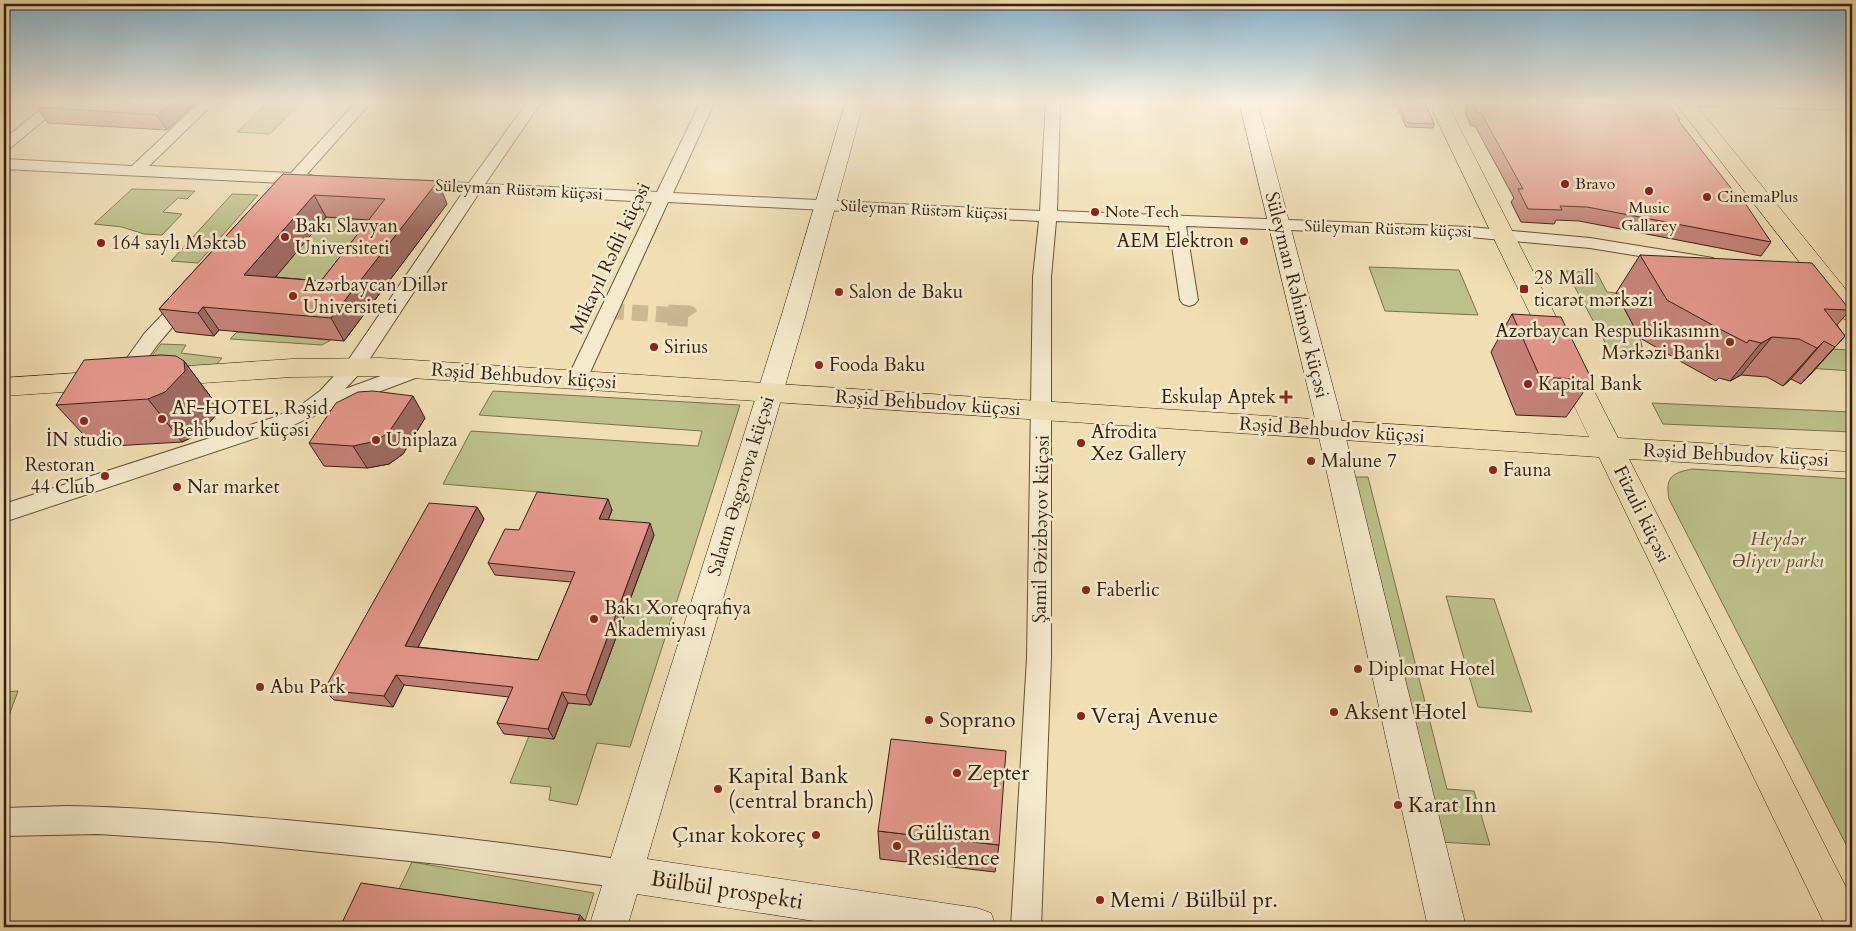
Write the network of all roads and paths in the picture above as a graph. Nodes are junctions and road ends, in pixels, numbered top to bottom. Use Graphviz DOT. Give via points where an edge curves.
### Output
graph roads {
  1 [pos="163,144"];
  2 [pos="325,144"];
  3 [pos="504,144"];
  4 [pos="687,144"];
  5 [pos="842,144"];
  6 [pos="1051,144"];
  7 [pos="1259,144"];
  8 [pos="1460,144"];
  9 [pos="1719,144"];
  10 [pos="4,164"];
  11 [pos="137,169"];
  12 [pos="295,178"];
  13 [pos="322,180"];
  14 [pos="396,184"];
  15 [pos="473,188"];
  16 [pos="662,198"];
  17 [pos="275,200"];
  18 [pos="825,206"];
  19 [pos="1048,216"];
  20 [pos="1177,220"];
  21 [pos="1280,224"];
  22 [pos="1503,234"];
  23 [pos="1722,265"];
  24 [pos="1811,286"];
  25 [pos="197,288"];
  26 [pos="1845,296"];
  27 [pos="1189,300"];
  28 [pos="1852,312"];
  29 [pos="354,367"];
  30 [pos="419,370"];
  31 [pos="122,379"];
  32 [pos="577,379"];
  33 [pos="4,387"];
  34 [pos="770,392"];
  35 [pos="1042,411"];
  36 [pos="304,412"];
  37 [pos="1330,430"];
  38 [pos="1610,448"];
  39 [pos="1852,462"];
  40 [pos="4,513"];
  41 [pos="4,822"];
  42 [pos="624,874"];
  43 [pos="608,927"];
  44 [pos="977,927"];
  45 [pos="1026,927"];
  46 [pos="1447,927"];
  47 [pos="1846,927"];
  1 -- 11 [label="street"];
  2 -- 12 [label="street"];
  3 -- 15 [label="street"];
  4 -- 16 [label="street, Mikayıl Rəfili küçəsi"];
  5 -- 18 [label="main road, Salatın Əsgərova küçəsi"];
  6 -- 19 [label="street, Şamil Əzizbəyov küçəsi"];
  7 -- 21 [label="main road, Süleyman Rəhimov küçəsi"];
  8 -- 22 [label="main road, Füzuli küçəsi"];
  9 -- 26 [label="main road"];
  10 -- 11 [label="street"];
  11 -- 12 [label="street"];
  12 -- 13 [label="street"];
  12 -- 17 [label="street"];
  14 -- 15 [label="street, Süleyman Rüstəm küçəsi"];
  15 -- 16 [label="street, Süleyman Rüstəm küçəsi"];
  15 -- 29 [label="street"];
  16 -- 18 [label="street, Süleyman Rüstəm küçəsi"];
  16 -- 32 [label="street, Mikayıl Rəfili küçəsi"];
  18 -- 19 [label="street, Süleyman Rüstəm küçəsi"];
  18 -- 34 [label="main road, Salatın Əsgərova küçəsi"];
  19 -- 20 [label="street, Süleyman Rüstəm küçəsi"];
  19 -- 35 [label="street, Şamil Əzizbəyov küçəsi" via="1042,277"];
  20 -- 21 [label="street, Süleyman Rüstəm küçəsi"];
  20 -- 27 [label="street"];
  21 -- 22 [label="street, Süleyman Rüstəm küçəsi"];
  21 -- 37 [label="main road, Süleyman Rəhimov küçəsi"];
  22 -- 23 [label="street, Süleyman Rüstəm küçəsi" via="1590,242"];
  22 -- 38 [label="main road, Füzuli küçəsi"];
  24 -- 26 [label="street"];
  25 -- 31 [label="street" via="151,339"];
  26 -- 28 [label="main road"];
  29 -- 30 [label="main road, Rəşid Behbudov küçəsi"];
  29 -- 31 [label="main road, Rəşid Behbudov küçəsi"];
  29 -- 36 [label="street" via="327,396"];
  30 -- 32 [label="main road, Rəşid Behbudov küçəsi"];
  30 -- 36 [label="street"];
  31 -- 33 [label="main road, Rəşid Behbudov küçəsi"];
  32 -- 34 [label="main road, Rəşid Behbudov küçəsi"];
  34 -- 35 [label="main road, Rəşid Behbudov küçəsi"];
  34 -- 42 [label="main road, Salatın Əsgərova küçəsi"];
  35 -- 37 [label="main road, Rəşid Behbudov küçəsi"];
  35 -- 45 [label="street, Şamil Əzizbəyov küçəsi" via="1039,658"];
  36 -- 40 [label="street"];
  37 -- 38 [label="main road, Rəşid Behbudov küçəsi"];
  37 -- 46 [label="main road, Süleyman Rəhimov küçəsi"];
  38 -- 39 [label="main road, Rəşid Behbudov küçəsi"];
  38 -- 47 [label="main road, Füzuli küçəsi"];
  41 -- 42 [label="street" via="74,818 212,828 445,850"];
  42 -- 43 [label="main road, Salatın Əsgərova küçəsi"];
  42 -- 44 [label="main road, Bülbül prospekti"];
}
